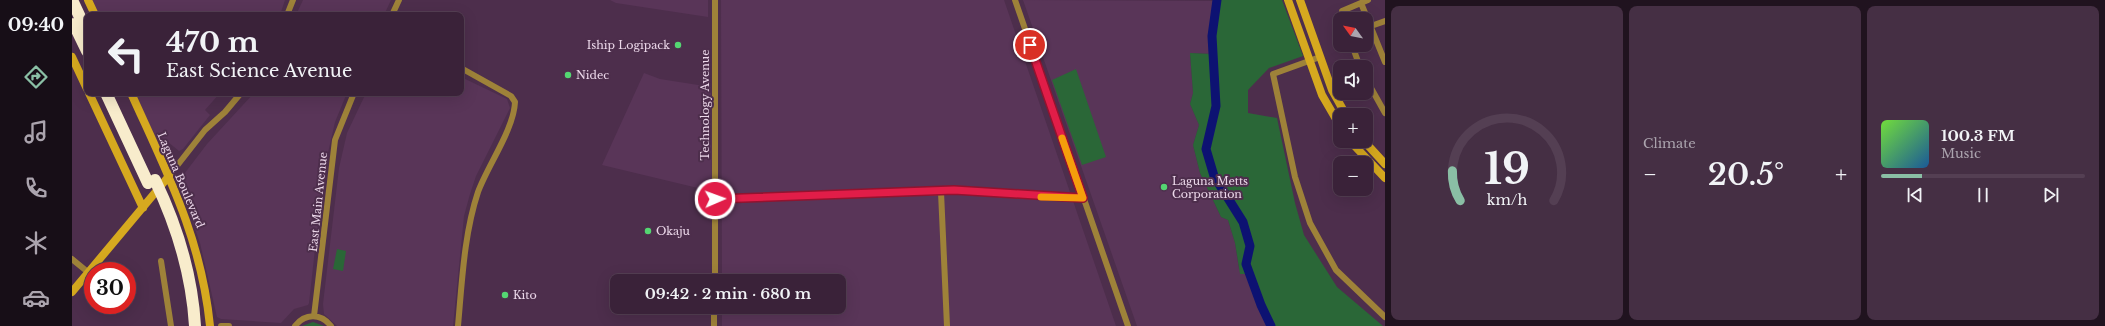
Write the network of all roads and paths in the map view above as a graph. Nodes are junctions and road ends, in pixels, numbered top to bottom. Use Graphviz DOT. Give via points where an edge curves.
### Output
graph roads {
  1 [pos="72,0"];
  2 [pos="88,0"];
  3 [pos="294,0"];
  4 [pos="399,0"];
  5 [pos="715,0"];
  6 [pos="1015,0"];
  7 [pos="1288,0"];
  8 [pos="1300,0"];
  9 [pos="1368,0"];
  10 [pos="1361,3"];
  11 [pos="94,12"];
  12 [pos="288,12"];
  13 [pos="393,12"];
  14 [pos="1342,12"];
  15 [pos="1365,12"];
  16 [pos="72,19"];
  17 [pos="1385,21"];
  18 [pos="1373,25"];
  19 [pos="84,26"];
  20 [pos="1373,29"];
  21 [pos="84,45"];
  22 [pos="1382,45"];
  23 [pos="72,57"];
  24 [pos="1320,57"];
  25 [pos="1310,60"];
  26 [pos="1385,62"];
  27 [pos="464,70"];
  28 [pos="84,83"];
  29 [pos="1373,92"];
  30 [pos="90,96"];
  31 [pos="108,96"];
  32 [pos="116,96"];
  33 [pos="132,96"];
  34 [pos="238,96"];
  35 [pos="353,96"];
  36 [pos="1342,108"];
  37 [pos="1385,113"];
  38 [pos="1333,114"];
  39 [pos="1357,148"];
  40 [pos="1370,148"];
  41 [pos="1385,164"];
  42 [pos="169,176"];
  43 [pos="1385,178"];
  44 [pos="152,181"];
  45 [pos="941,192"];
  46 [pos="1083,198"];
  47 [pos="715,199"];
  48 [pos="143,208"];
  49 [pos="72,259"];
  50 [pos="98,262"];
  51 [pos="161,262"];
  52 [pos="84,269"];
  53 [pos="715,274"];
  54 [pos="84,279"];
  55 [pos="72,292"];
  56 [pos="714,314"];
  57 [pos="314,316"];
  58 [pos="1385,317"];
  59 [pos="294,325"];
  60 [pos="171,326"];
  61 [pos="187,326"];
  62 [pos="195,326"];
  63 [pos="210,326"];
  64 [pos="221,326"];
  65 [pos="229,326"];
  66 [pos="331,326"];
  67 [pos="458,326"];
  68 [pos="714,326"];
  69 [pos="947,326"];
  70 [pos="1128,326"];
  1 -- 19 [label="highway"];
  2 -- 11 [label="main road"];
  3 -- 12 [label="street"];
  4 -- 13 [label="street"];
  5 -- 47 [label="street, Technology Avenue"];
  6 -- 46 [label="street"];
  7 -- 25 [label="main road"];
  8 -- 24 [label="main road"];
  9 -- 10 [label="street"];
  10 -- 14 [label="street"];
  10 -- 15 [label="street"];
  16 -- 21 [label="highway"];
  17 -- 18 [label="street"];
  20 -- 22 [label="street"];
  22 -- 26 [label="street"];
  23 -- 28 [label="main road"];
  24 -- 25 [label="street"];
  24 -- 36 [label="main road" via="1332,90"];
  25 -- 38 [label="main road" via="1322,95"];
  25 -- 58 [label="street" via="1273,74 1295,177 1310,223 1336,270"];
  27 -- 67 [label="street" via="511,96 515,102 511,121 478,192 471,222"];
  29 -- 37 [label="street"];
  30 -- 48 [label="main road"];
  31 -- 44 [label="highway"];
  32 -- 44 [label="highway"];
  33 -- 42 [label="main road, Laguna Boulevard"];
  34 -- 42 [label="street" via="206,130"];
  35 -- 57 [label="street, East Main Avenue" via="335,140"];
  39 -- 43 [label="main road"];
  40 -- 41 [label="main road"];
  42 -- 48 [label="main road"];
  42 -- 63 [label="main road, Laguna Boulevard" via="195,243 205,286"];
  44 -- 61 [label="highway" via="176,254 184,292"];
  44 -- 62 [label="highway, bridge" via="174,225 182,251 191,289"];
  45 -- 46 [label="street" via="954,190"];
  45 -- 47 [label="street"];
  45 -- 69 [label="street"];
  46 -- 70 [label="street"];
  47 -- 53 [label="street, Technology Avenue"];
  48 -- 50 [label="main road"];
  49 -- 52 [label="street"];
  51 -- 60 [label="street"];
  54 -- 55 [label="main road"];
  56 -- 68 [label="street"];
  57 -- 59 [label="street" via="304,318"];
  57 -- 66 [label="street" via="325,320"];
  64 -- 65 [label="street"];
}
